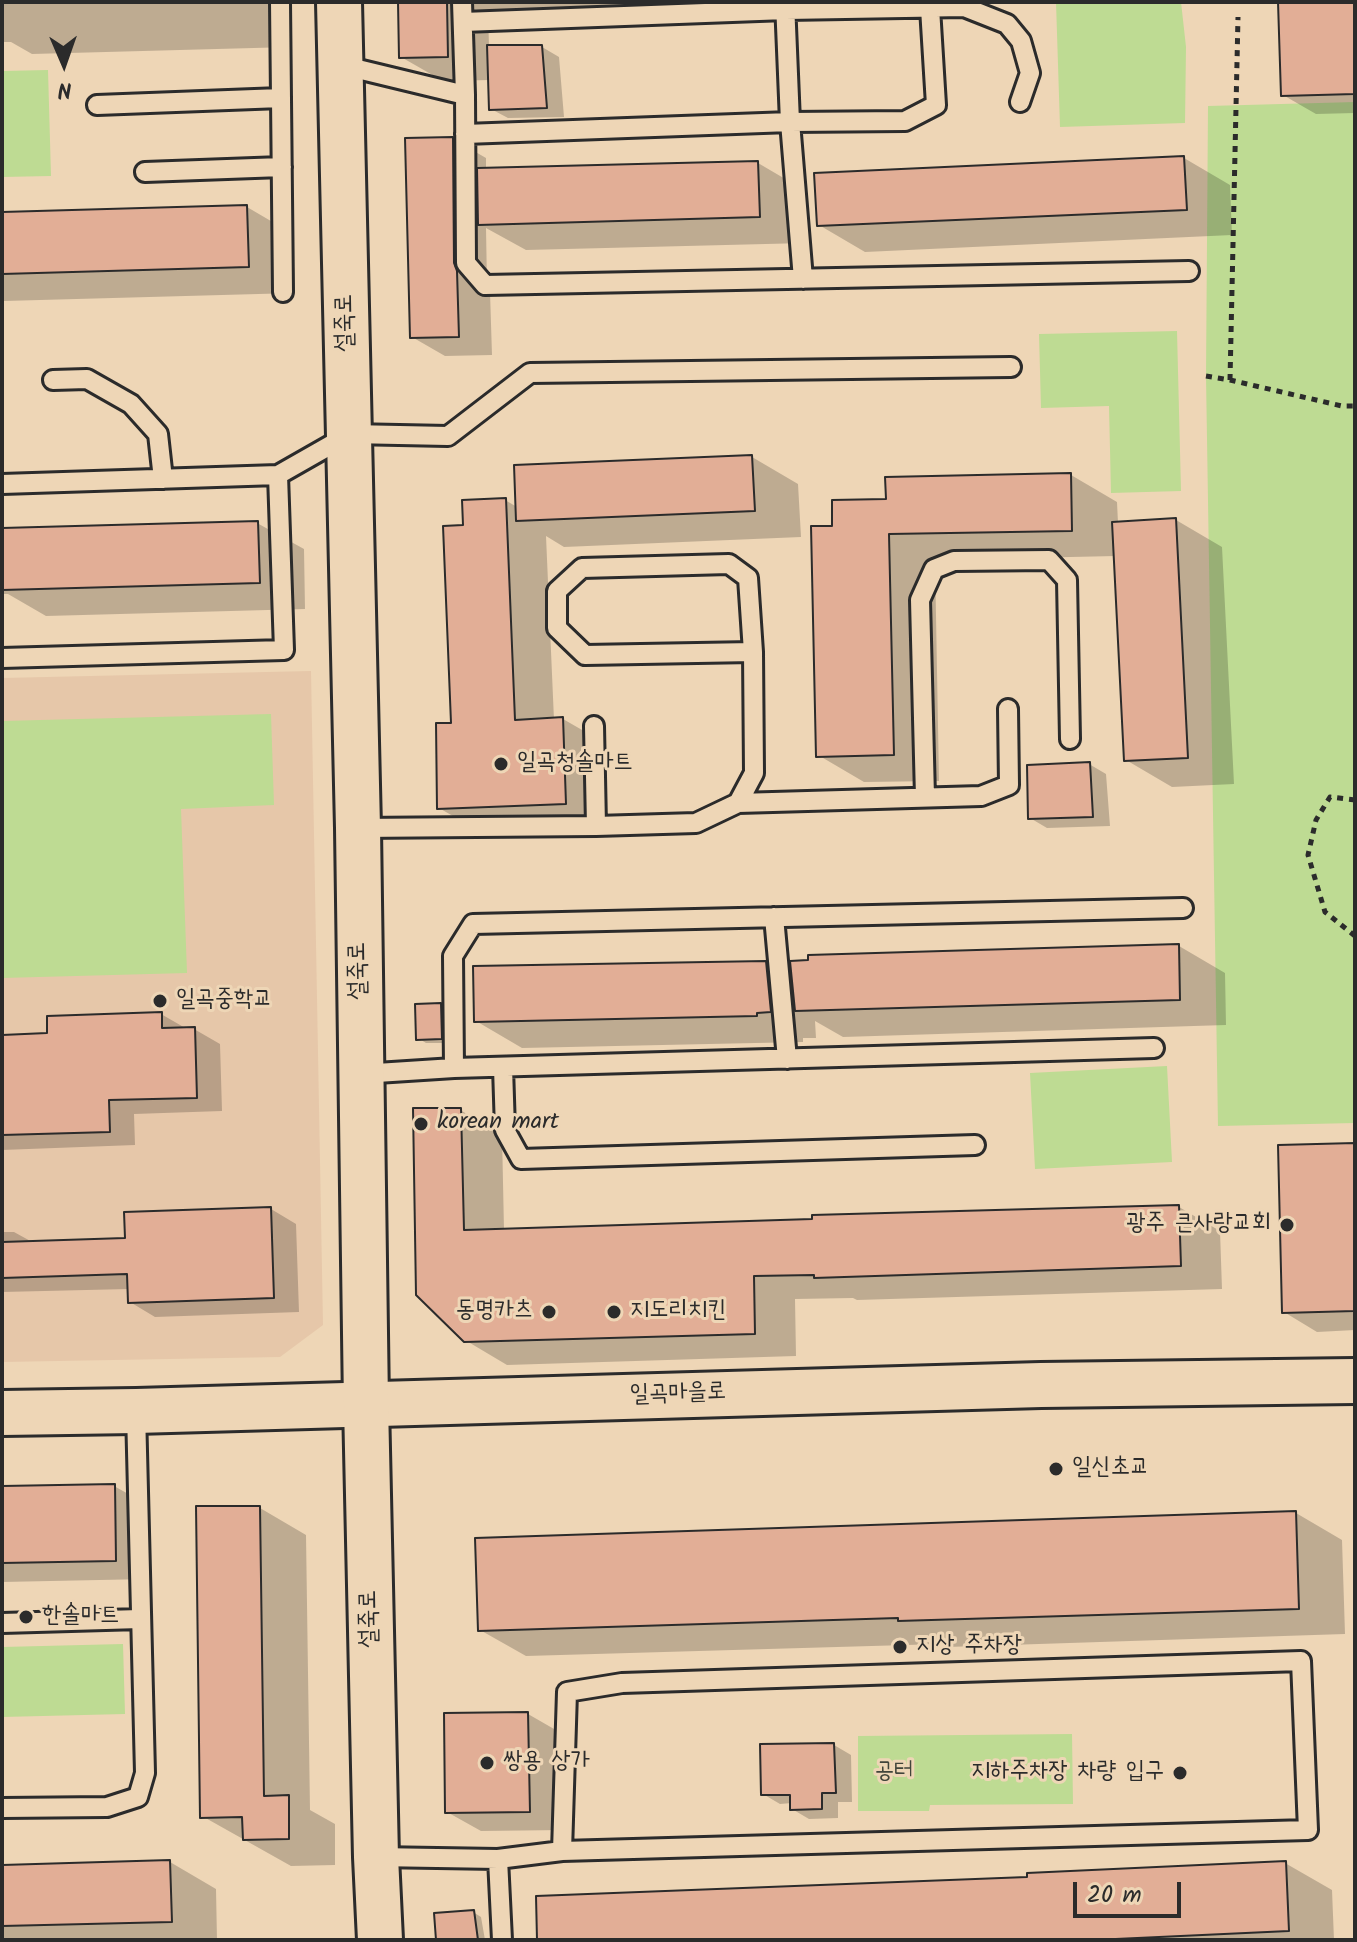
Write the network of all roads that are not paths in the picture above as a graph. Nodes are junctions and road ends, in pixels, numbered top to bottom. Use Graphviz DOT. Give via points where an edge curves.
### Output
graph roads {
  1 [pos="280,2"];
  2 [pos="339,2"];
  3 [pos="462,2"];
  4 [pos="785,6"];
  5 [pos="930,8"];
  6 [pos="463,22"];
  7 [pos="341,65"];
  8 [pos="465,95"];
  9 [pos="281,98"];
  10 [pos="1020,102"];
  11 [pos="97,105"];
  12 [pos="790,122"];
  13 [pos="465,134"];
  14 [pos="282,167"];
  15 [pos="145,172"];
  16 [pos="1189,271"];
  17 [pos="803,279"];
  18 [pos="283,292"];
  19 [pos="1011,367"];
  20 [pos="53,380"];
  21 [pos="350,434"];
  22 [pos="278,475"];
  23 [pos="163,479"];
  24 [pos="2,484"];
  25 [pos="753,652"];
  26 [pos="2,658"];
  27 [pos="1008,709"];
  28 [pos="594,726"];
  29 [pos="1070,739"];
  30 [pos="925,797"];
  31 [pos="738,803"];
  32 [pos="596,826"];
  33 [pos="358,828"];
  34 [pos="1183,908"];
  35 [pos="774,917"];
  36 [pos="1154,1048"];
  37 [pos="787,1059"];
  38 [pos="503,1067"];
  39 [pos="454,1068"];
  40 [pos="361,1074"];
  41 [pos="975,1145"];
  42 [pos="1355,1381"];
  43 [pos="366,1404"];
  44 [pos="136,1411"];
  45 [pos="2,1413"];
  46 [pos="140,1619"];
  47 [pos="2,1623"];
  48 [pos="2,1808"];
  49 [pos="562,1851"];
  50 [pos="376,1857"];
  51 [pos="498,1859"];
  52 [pos="380,1940"];
  53 [pos="502,1940"];
  1 -- 9 [label="lane"];
  2 -- 7 [label="main road, 설죽로"];
  3 -- 6 [label="lane"];
  4 -- 5 [label="lane"];
  4 -- 6 [label="lane"];
  4 -- 12 [label="lane"];
  5 -- 10 [label="lane" via="964,7 1007,24 1021,41 1030,73"];
  5 -- 12 [label="lane" via="936,105 905,121"];
  6 -- 8 [label="lane"];
  7 -- 8 [label="lane"];
  7 -- 21 [label="main road, 설죽로"];
  8 -- 13 [label="lane"];
  9 -- 11 [label="lane"];
  9 -- 14 [label="lane"];
  12 -- 13 [label="lane"];
  12 -- 17 [label="lane"];
  13 -- 17 [label="lane" via="466,263 485,285"];
  14 -- 15 [label="lane"];
  14 -- 18 [label="lane"];
  16 -- 17 [label="lane"];
  19 -- 21 [label="lane" via="530,373 448,436"];
  20 -- 23 [label="lane" via="87,379 131,404 158,434"];
  21 -- 22 [label="lane"];
  21 -- 33 [label="main road, 설죽로"];
  22 -- 23 [label="lane"];
  22 -- 26 [label="lane" via="284,650"];
  23 -- 24 [label="lane"];
  25 -- 25 [label="lane" via="748,578 729,564 582,568 557,591 557,628 585,655"];
  25 -- 31 [label="lane" via="754,773"];
  27 -- 30 [label="lane" via="1009,785 981,796"];
  28 -- 32 [label="lane"];
  29 -- 30 [label="lane" via="1067,580 1049,560 954,561 934,569 920,600"];
  30 -- 31 [label="lane"];
  31 -- 32 [label="lane" via="696,823"];
  32 -- 33 [label="lane"];
  33 -- 40 [label="main road, 설죽로"];
  34 -- 35 [label="lane"];
  35 -- 37 [label="lane"];
  35 -- 39 [label="lane" via="473,924 453,956"];
  36 -- 37 [label="lane"];
  37 -- 38 [label="lane"];
  38 -- 39 [label="lane"];
  38 -- 41 [label="lane" via="505,1130 521,1159"];
  39 -- 40 [label="lane"];
  40 -- 43 [label="main road, 설죽로"];
  42 -- 43 [label="main road, 일곡마을로"];
  43 -- 44 [label="main road, 일곡마을로"];
  43 -- 50 [label="main road, 설죽로"];
  44 -- 45 [label="main road, 일곡마을로"];
  44 -- 46 [label="lane"];
  46 -- 47 [label="lane"];
  46 -- 48 [label="lane" via="145,1773 138,1797 107,1807"];
  49 -- 49 [label="lane" via="1308,1830 1301,1661 622,1683 567,1692"];
  49 -- 51 [label="lane"];
  50 -- 51 [label="lane"];
  50 -- 52 [label="main road, 설죽로"];
  51 -- 53 [label="lane"];
}
